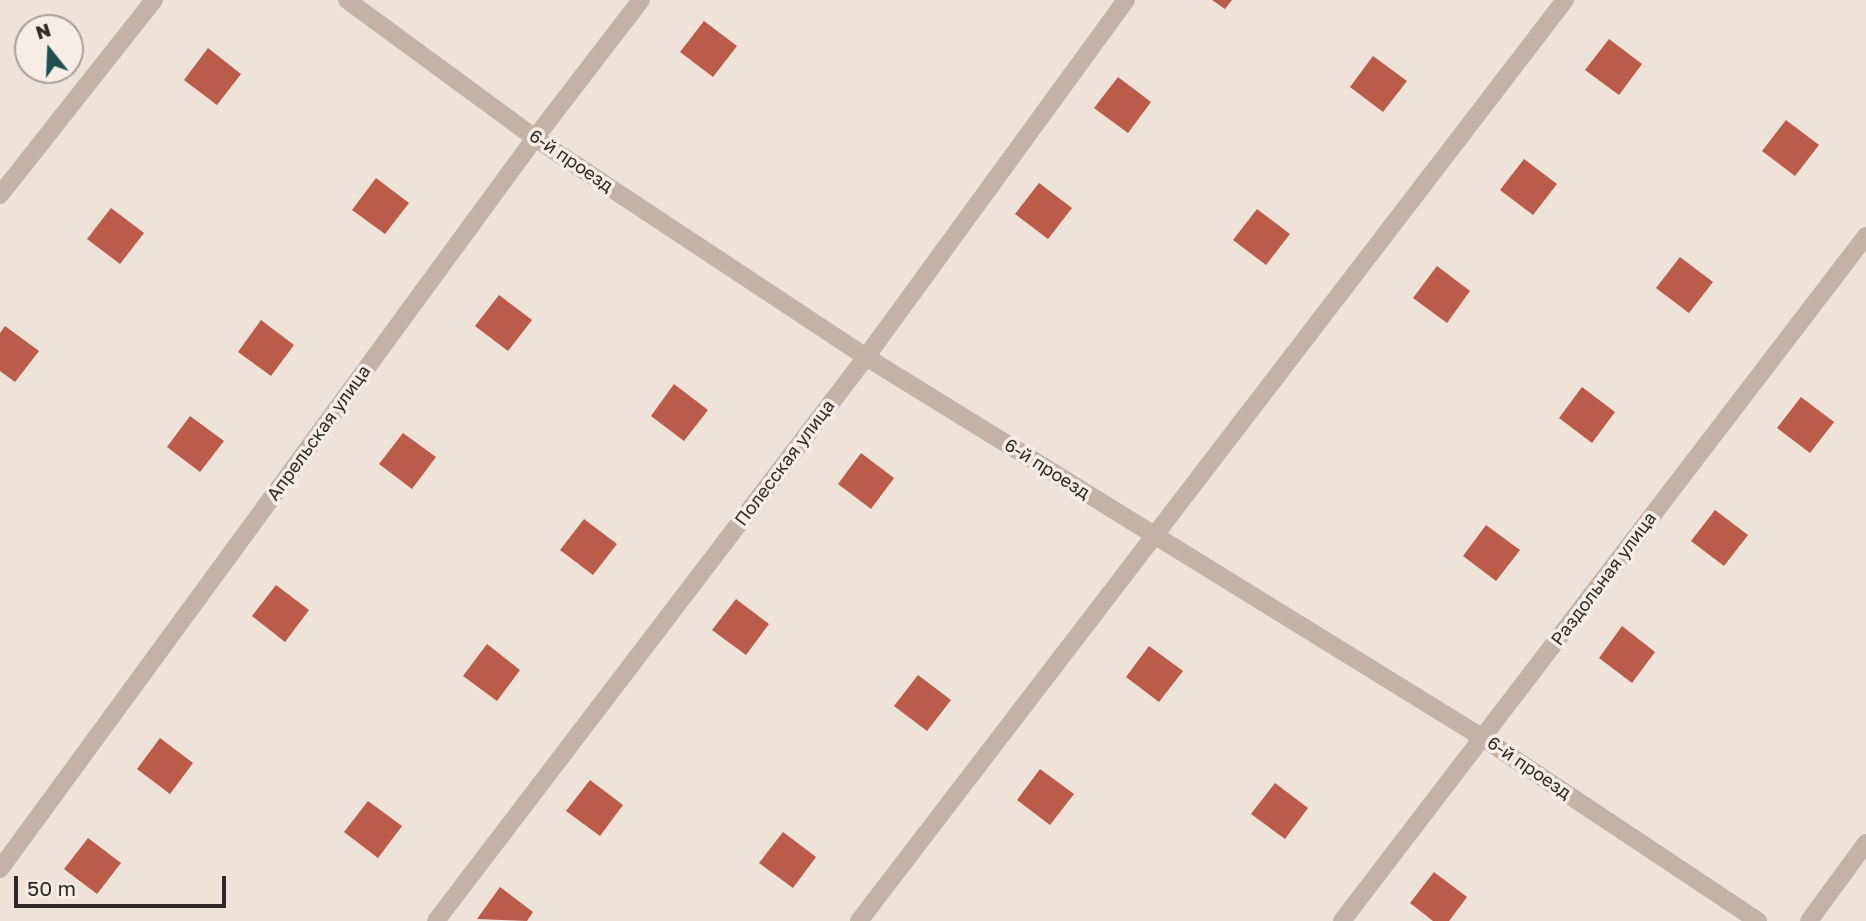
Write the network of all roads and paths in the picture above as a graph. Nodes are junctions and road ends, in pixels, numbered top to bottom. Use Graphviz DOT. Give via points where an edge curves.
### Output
graph roads {
  1 [pos="154,0"];
  2 [pos="347,0"];
  3 [pos="641,0"];
  4 [pos="1126,0"];
  5 [pos="1565,0"];
  6 [pos="535,138"];
  7 [pos="0,195"];
  8 [pos="1866,236"];
  9 [pos="866,357"];
  10 [pos="1157,536"];
  11 [pos="1483,738"];
  12 [pos="1866,843"];
  13 [pos="0,869"];
  14 [pos="436,921"];
  15 [pos="859,921"];
  16 [pos="1342,921"];
  17 [pos="1758,921"];
  18 [pos="1809,921"];
  1 -- 7 [label="street"];
  2 -- 6 [label="street, 6-й проезд"];
  3 -- 6 [label="street, Апрельская улица"];
  4 -- 9 [label="street, Полесская улица"];
  5 -- 10 [label="street"];
  6 -- 9 [label="street, 6-й проезд"];
  6 -- 13 [label="street, Апрельская улица"];
  8 -- 11 [label="street, Раздольная улица"];
  9 -- 10 [label="street, 6-й проезд"];
  9 -- 14 [label="street, Полесская улица"];
  10 -- 11 [label="street, 6-й проезд"];
  10 -- 15 [label="street"];
  11 -- 16 [label="street, Раздольная улица"];
  11 -- 17 [label="street, 6-й проезд"];
  12 -- 18 [label="street"];
}
